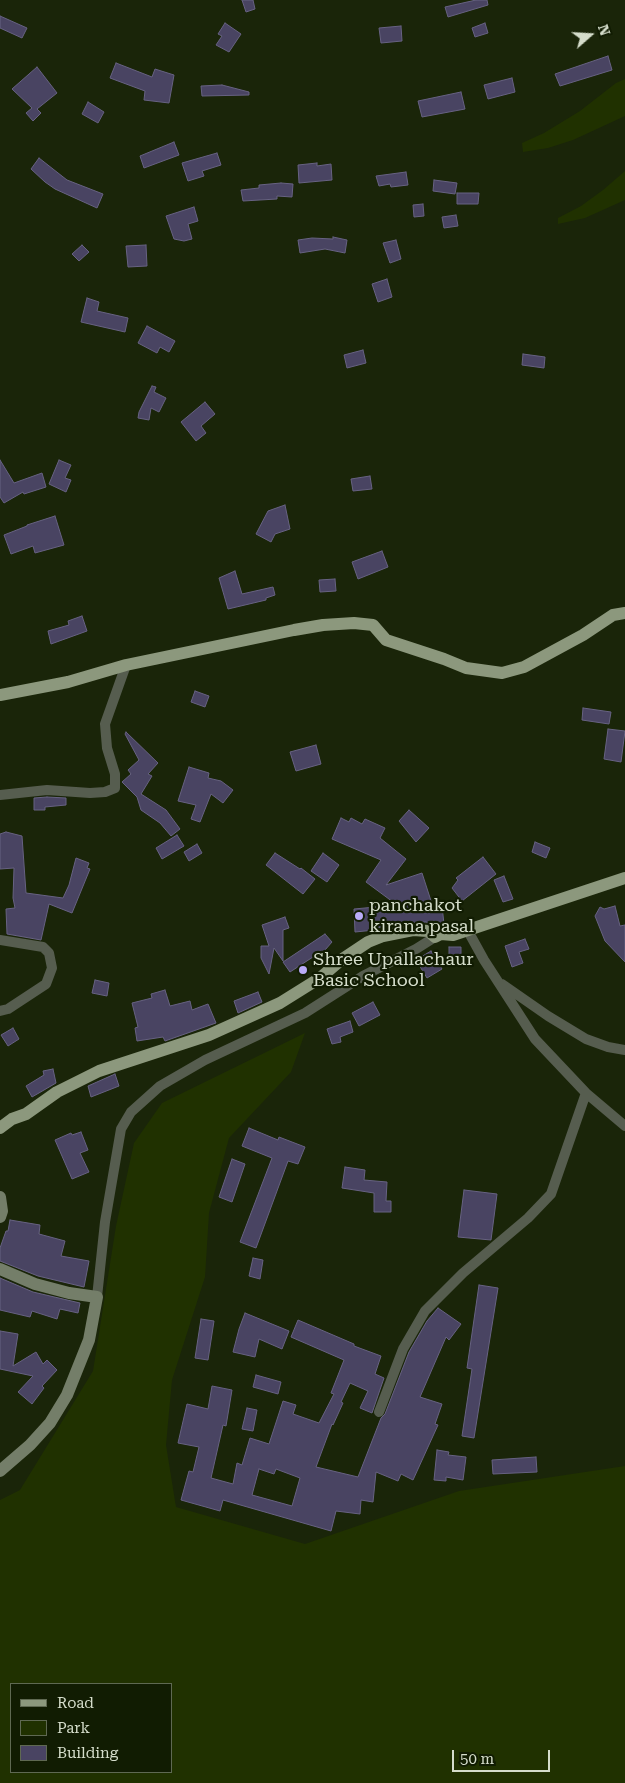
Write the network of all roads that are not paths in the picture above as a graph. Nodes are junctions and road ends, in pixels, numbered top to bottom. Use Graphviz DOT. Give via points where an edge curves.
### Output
graph roads {
  1 [pos="625,613"];
  2 [pos="126,665"];
  3 [pos="0,695"];
  4 [pos="0,795"];
  5 [pos="625,878"];
  6 [pos="468,931"];
  7 [pos="435,937"];
  8 [pos="0,940"];
  9 [pos="497,980"];
  10 [pos="0,1011"];
  11 [pos="625,1050"];
  12 [pos="586,1093"];
  13 [pos="625,1126"];
  14 [pos="0,1128"];
  15 [pos="0,1198"];
  16 [pos="0,1217"];
  17 [pos="0,1269"];
  18 [pos="97,1297"];
  19 [pos="379,1412"];
  20 [pos="0,1471"];
  1 -- 2 [label="main road" via="613,615 524,667 502,673 466,668 386,640 373,625 354,623 323,624"];
  2 -- 3 [label="main road" via="68,682"];
  2 -- 4 [label="street" via="105,724 115,788 98,793 47,790"];
  5 -- 6 [label="main road"];
  6 -- 7 [label="main road"];
  6 -- 9 [label="street"];
  7 -- 14 [label="main road" via="428,931 414,930 368,942 280,1004 209,1035 99,1071 57,1092"];
  7 -- 18 [label="street" via="363,976 305,1013 206,1060 160,1086 131,1112 121,1129 105,1222"];
  8 -- 10 [label="street" via="43,947 49,953 52,968 46,984"];
  9 -- 11 [label="street" via="586,1039"];
  9 -- 12 [label="street" via="535,1039"];
  12 -- 13 [label="street"];
  12 -- 19 [label="street" via="551,1194 425,1311 403,1349"];
  15 -- 16 [label="main road"];
  17 -- 18 [label="main road" via="35,1284"];
  18 -- 20 [label="main road" via="89,1340 67,1395 50,1423"];
}
